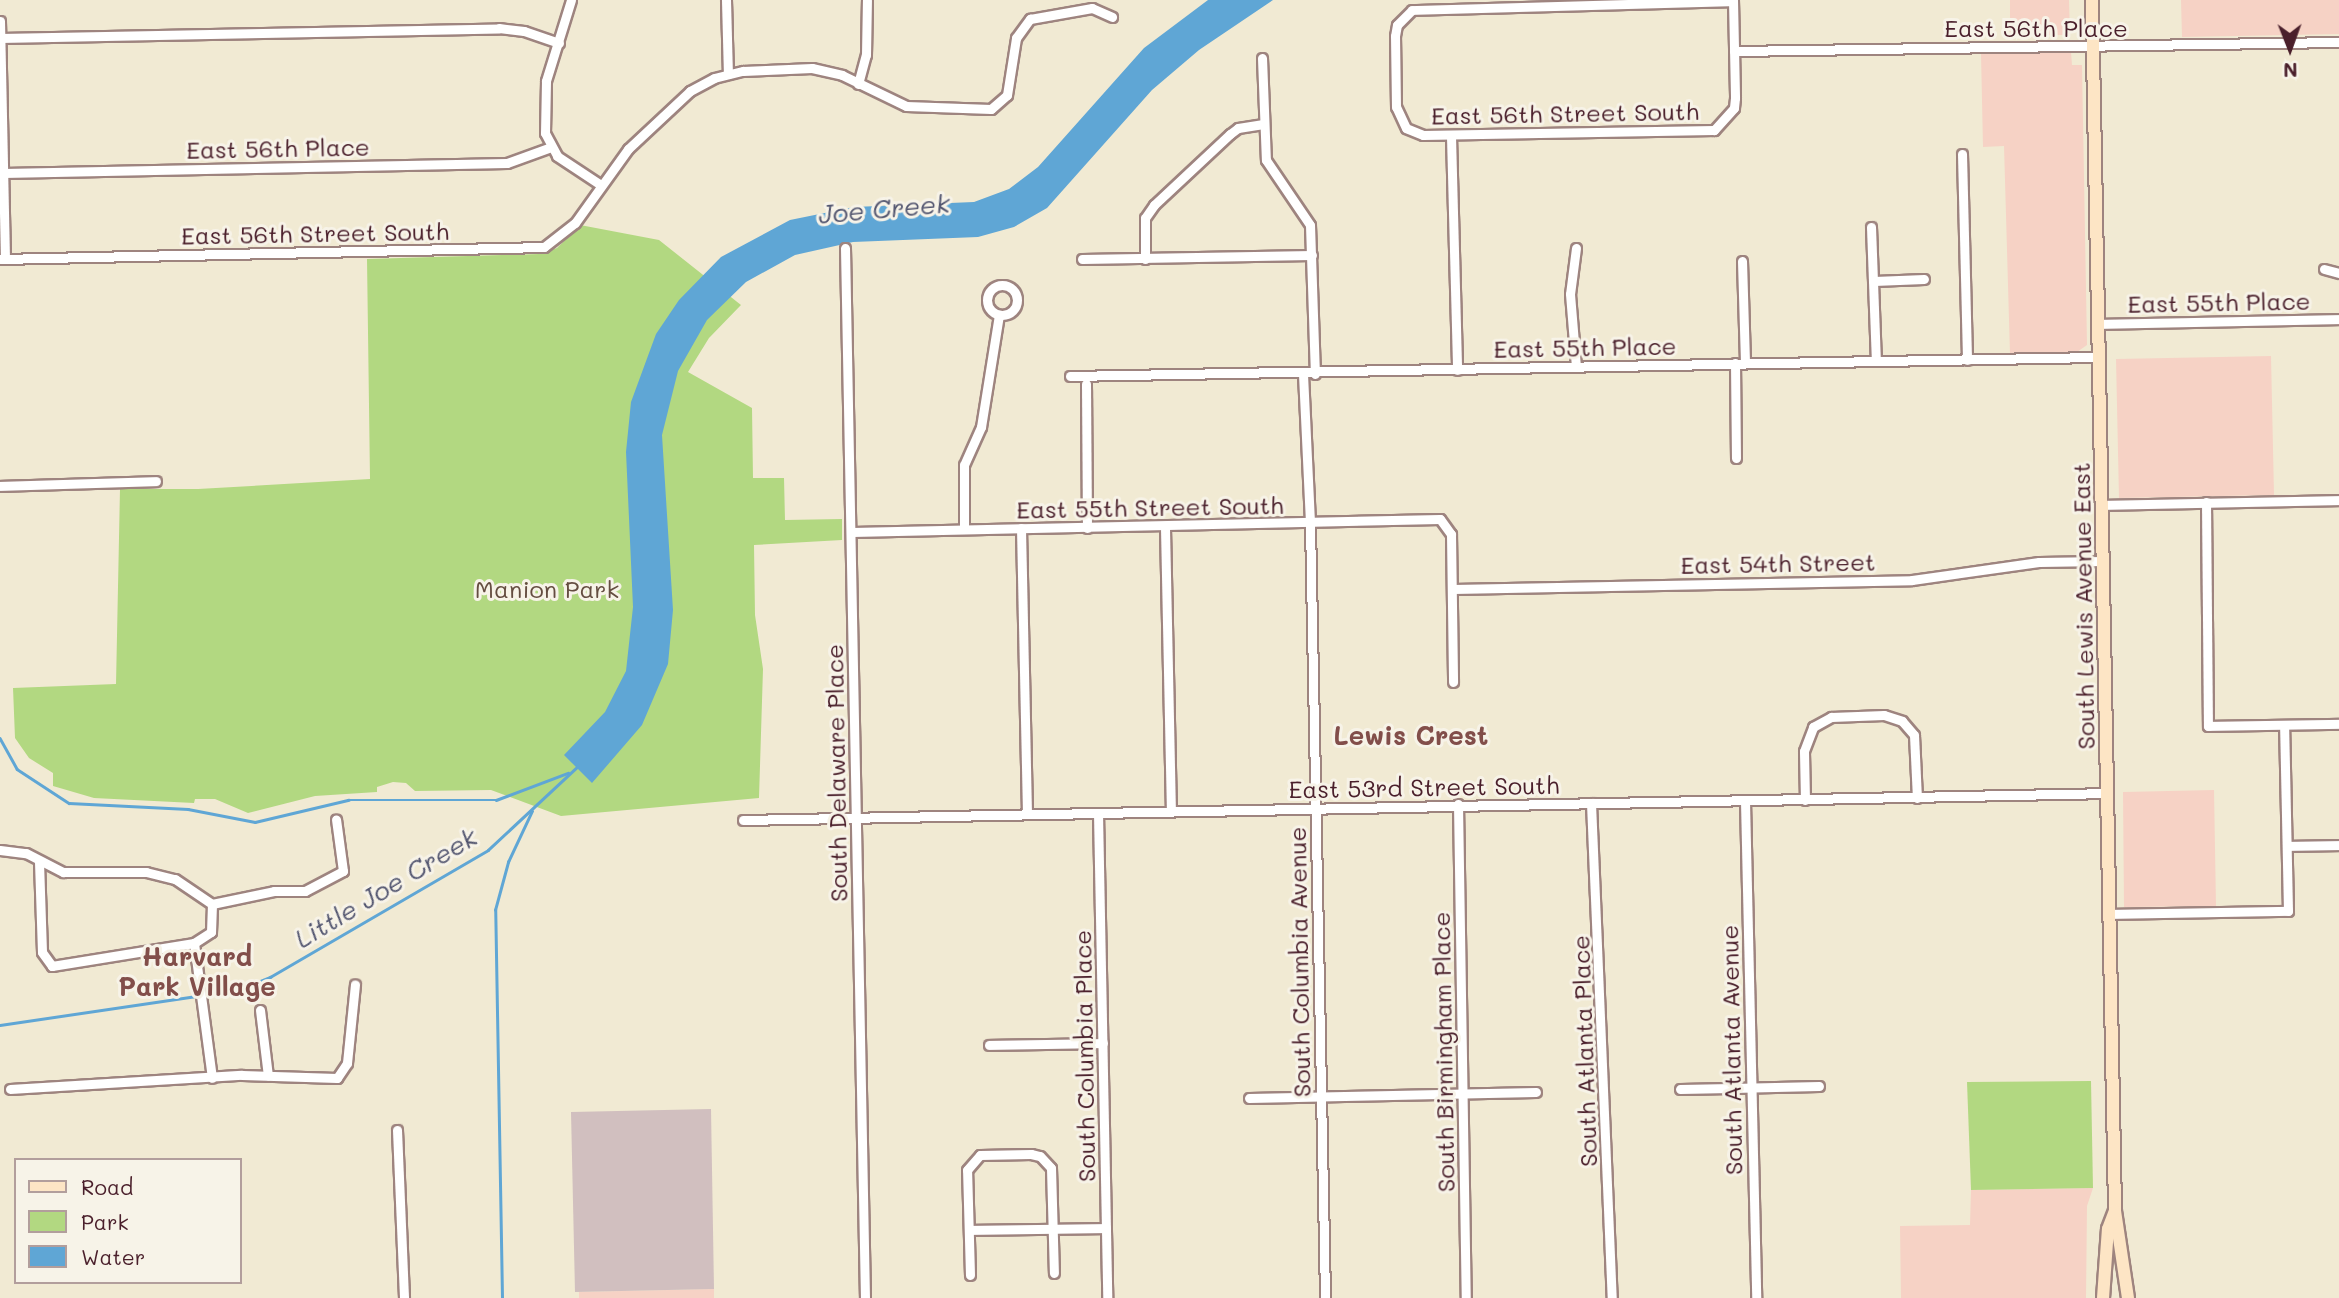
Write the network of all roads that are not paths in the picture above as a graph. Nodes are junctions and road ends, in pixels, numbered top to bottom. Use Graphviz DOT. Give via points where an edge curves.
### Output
graph roads {
  1 [pos="571,0"];
  2 [pos="726,0"];
  3 [pos="867,0"];
  4 [pos="1733,0"];
  5 [pos="2092,0"];
  6 [pos="1112,17"];
  7 [pos="0,21"];
  8 [pos="1,38"];
  9 [pos="2339,42"];
  10 [pos="559,43"];
  11 [pos="2093,48"];
  12 [pos="1734,51"];
  13 [pos="1262,58"];
  14 [pos="728,74"];
  15 [pos="858,84"];
  16 [pos="1262,124"];
  17 [pos="1451,136"];
  18 [pos="551,147"];
  19 [pos="1962,153"];
  20 [pos="3,173"];
  21 [pos="601,185"];
  22 [pos="1871,227"];
  23 [pos="845,248"];
  24 [pos="1576,248"];
  25 [pos="1312,255"];
  26 [pos="1145,258"];
  27 [pos="2,259"];
  28 [pos="1082,260"];
  29 [pos="1742,261"];
  30 [pos="2324,268"];
  31 [pos="2339,273"];
  32 [pos="1924,279"];
  33 [pos="1874,281"];
  34 [pos="999,315"];
  35 [pos="2339,319"];
  36 [pos="2099,324"];
  37 [pos="2100,357"];
  38 [pos="1967,360"];
  39 [pos="1876,361"];
  40 [pos="1740,363"];
  41 [pos="1576,367"];
  42 [pos="1457,370"];
  43 [pos="1315,373"];
  44 [pos="1303,374"];
  45 [pos="1070,376"];
  46 [pos="1086,384"];
  47 [pos="1736,458"];
  48 [pos="156,481"];
  49 [pos="0,486"];
  50 [pos="2339,500"];
  51 [pos="2206,502"];
  52 [pos="2103,505"];
  53 [pos="1310,523"];
  54 [pos="964,528"];
  55 [pos="1021,528"];
  56 [pos="1087,528"];
  57 [pos="1166,528"];
  58 [pos="852,532"];
  59 [pos="2103,561"];
  60 [pos="1453,589"];
  61 [pos="1454,682"];
  62 [pos="2339,724"];
  63 [pos="2284,725"];
  64 [pos="2106,793"];
  65 [pos="1917,798"];
  66 [pos="1805,800"];
  67 [pos="1745,801"];
  68 [pos="1591,803"];
  69 [pos="1458,804"];
  70 [pos="1315,808"];
  71 [pos="1171,811"];
  72 [pos="1098,813"];
  73 [pos="1027,814"];
  74 [pos="856,818"];
  75 [pos="336,819"];
  76 [pos="743,820"];
  77 [pos="2339,845"];
  78 [pos="2287,846"];
  79 [pos="0,850"];
  80 [pos="39,861"];
  81 [pos="212,904"];
  82 [pos="2109,914"];
  83 [pos="194,943"];
  84 [pos="355,984"];
  85 [pos="260,1010"];
  86 [pos="1103,1043"];
  87 [pos="989,1045"];
  88 [pos="268,1076"];
  89 [pos="212,1078"];
  90 [pos="1819,1086"];
  91 [pos="1751,1087"];
  92 [pos="10,1089"];
  93 [pos="1680,1089"];
  94 [pos="1536,1092"];
  95 [pos="1464,1093"];
  96 [pos="1322,1097"];
  97 [pos="1249,1098"];
  98 [pos="397,1129"];
  99 [pos="2115,1211"];
  100 [pos="1053,1228"];
  101 [pos="1106,1228"];
  102 [pos="969,1230"];
  103 [pos="2108,1240"];
  104 [pos="2124,1263"];
  105 [pos="1054,1273"];
  106 [pos="970,1275"];
  107 [pos="404,1298"];
  108 [pos="865,1298"];
  109 [pos="1107,1298"];
  110 [pos="1325,1298"];
  111 [pos="1466,1298"];
  112 [pos="1612,1298"];
  113 [pos="1756,1298"];
  114 [pos="2103,1298"];
  115 [pos="2128,1298"];
  1 -- 10 [label="street"];
  2 -- 14 [label="street"];
  3 -- 15 [label="street" via="866,55"];
  4 -- 12 [label="street"];
  4 -- 17 [label="street, East 56th Street South" via="1412,10 1398,25 1395,36 1400,119 1414,133"];
  5 -- 11 [label="main road, South Lewis Avenue East"];
  6 -- 15 [label="street" via="1092,8 1031,19 1016,38 1007,95 991,109 917,108"];
  7 -- 8 [label="street"];
  8 -- 10 [label="street" via="510,28"];
  8 -- 20 [label="street"];
  9 -- 11 [label="street, East 56th Place"];
  10 -- 18 [label="street" via="544,96"];
  11 -- 12 [label="street, East 56th Place"];
  11 -- 36 [label="main road, South Lewis Avenue East"];
  12 -- 17 [label="street, East 56th Street South" via="1735,98 1730,117 1723,126 1704,132"];
  13 -- 16 [label="street"];
  14 -- 15 [label="street" via="812,68"];
  14 -- 21 [label="street" via="690,91 628,149"];
  16 -- 25 [label="street" via="1266,160 1306,215"];
  16 -- 26 [label="street" via="1230,134 1154,205 1145,218"];
  17 -- 42 [label="street"];
  18 -- 20 [label="street, East 56th Place" via="507,163"];
  18 -- 21 [label="street"];
  19 -- 38 [label="street"];
  20 -- 27 [label="street"];
  21 -- 27 [label="street, East 56th Street South" via="564,235 533,248"];
  22 -- 33 [label="street"];
  23 -- 58 [label="street, South Delaware Place"];
  24 -- 41 [label="street" via="1570,294"];
  25 -- 26 [label="street"];
  25 -- 43 [label="street"];
  26 -- 28 [label="street"];
  29 -- 40 [label="street"];
  30 -- 31 [label="street"];
  32 -- 33 [label="street"];
  33 -- 39 [label="street"];
  34 -- 54 [label="street" via="983,420 964,465"];
  35 -- 36 [label="street, East 55th Place"];
  36 -- 37 [label="main road, South Lewis Avenue East"];
  37 -- 38 [label="street, East 55th Place"];
  37 -- 52 [label="main road, South Lewis Avenue East"];
  38 -- 39 [label="street, East 55th Place"];
  39 -- 40 [label="street, East 55th Place"];
  40 -- 41 [label="street, East 55th Place"];
  40 -- 47 [label="street"];
  41 -- 42 [label="street, East 55th Place"];
  42 -- 43 [label="street, East 55th Place"];
  43 -- 44 [label="street, East 55th Place"];
  44 -- 45 [label="street, East 55th Place"];
  44 -- 53 [label="street, South Columbia Avenue"];
  46 -- 56 [label="street"];
  48 -- 49 [label="street"];
  50 -- 51 [label="street"];
  51 -- 52 [label="street"];
  51 -- 63 [label="street" via="2208,726"];
  52 -- 59 [label="main road, South Lewis Avenue East"];
  53 -- 57 [label="street, East 55th Street South"];
  53 -- 60 [label="street, East 55th Street South" via="1433,518 1446,522 1451,534"];
  53 -- 70 [label="street, South Columbia Avenue"];
  54 -- 55 [label="street, East 55th Street South"];
  54 -- 58 [label="street, East 55th Street South"];
  55 -- 56 [label="street, East 55th Street South"];
  55 -- 73 [label="street"];
  56 -- 57 [label="street, East 55th Street South"];
  57 -- 71 [label="street"];
  58 -- 74 [label="street, South Delaware Place"];
  59 -- 60 [label="street, East 54th Street" via="2027,564 1912,580"];
  59 -- 64 [label="main road, South Lewis Avenue East"];
  60 -- 61 [label="street"];
  62 -- 63 [label="street"];
  63 -- 78 [label="street"];
  64 -- 65 [label="street, East 53rd Street South"];
  64 -- 82 [label="main road, South Lewis Avenue East"];
  65 -- 66 [label="street, East 53rd Street South"];
  65 -- 66 [label="street" via="1917,747 1909,727 1884,715 1831,717 1813,727 1804,751"];
  66 -- 67 [label="street, East 53rd Street South"];
  67 -- 68 [label="street, East 53rd Street South"];
  67 -- 91 [label="street, South Atlanta Avenue"];
  68 -- 69 [label="street, East 53rd Street South"];
  68 -- 112 [label="street, South Atlanta Place"];
  69 -- 70 [label="street, East 53rd Street South"];
  69 -- 95 [label="street, South Birmingham Place"];
  70 -- 71 [label="street, East 53rd Street South"];
  70 -- 96 [label="street, South Columbia Avenue"];
  71 -- 72 [label="street, East 53rd Street South"];
  72 -- 73 [label="street, East 53rd Street South"];
  72 -- 86 [label="street, South Columbia Place"];
  73 -- 74 [label="street, East 53rd Street South"];
  74 -- 76 [label="street, East 53rd Street South"];
  74 -- 108 [label="street, South Delaware Place"];
  75 -- 81 [label="street" via="343,871 305,891 274,891"];
  77 -- 78 [label="street"];
  78 -- 82 [label="street" via="2288,911"];
  79 -- 80 [label="street" via="26,853"];
  80 -- 81 [label="street" via="63,872 146,872 175,879"];
  80 -- 83 [label="street" via="42,952 52,966"];
  81 -- 83 [label="street" via="211,932"];
  82 -- 99 [label="main road, South Lewis Avenue East"];
  83 -- 89 [label="street"];
  84 -- 88 [label="street" via="342,1074 331,1080"];
  85 -- 88 [label="street"];
  86 -- 87 [label="street"];
  86 -- 101 [label="street, South Columbia Place"];
  88 -- 89 [label="street"];
  89 -- 92 [label="street"];
  90 -- 91 [label="street"];
  91 -- 93 [label="street"];
  91 -- 113 [label="street, South Atlanta Avenue"];
  94 -- 95 [label="street"];
  95 -- 96 [label="street"];
  95 -- 111 [label="street, South Birmingham Place"];
  96 -- 97 [label="street"];
  96 -- 110 [label="street, South Columbia Avenue"];
  98 -- 107 [label="street"];
  99 -- 103 [label="main road, South Lewis Avenue East"];
  99 -- 104 [label="main road, South Lewis Avenue East"];
  100 -- 101 [label="street"];
  100 -- 102 [label="street"];
  100 -- 102 [label="street" via="1051,1168 1040,1156 979,1155 967,1170"];
  100 -- 105 [label="street"];
  101 -- 109 [label="street, South Columbia Place"];
  102 -- 106 [label="street"];
  103 -- 104 [label="main road" via="2116,1260"];
  103 -- 114 [label="main road, South Lewis Avenue East"];
  104 -- 115 [label="main road, South Lewis Avenue East"];
}
